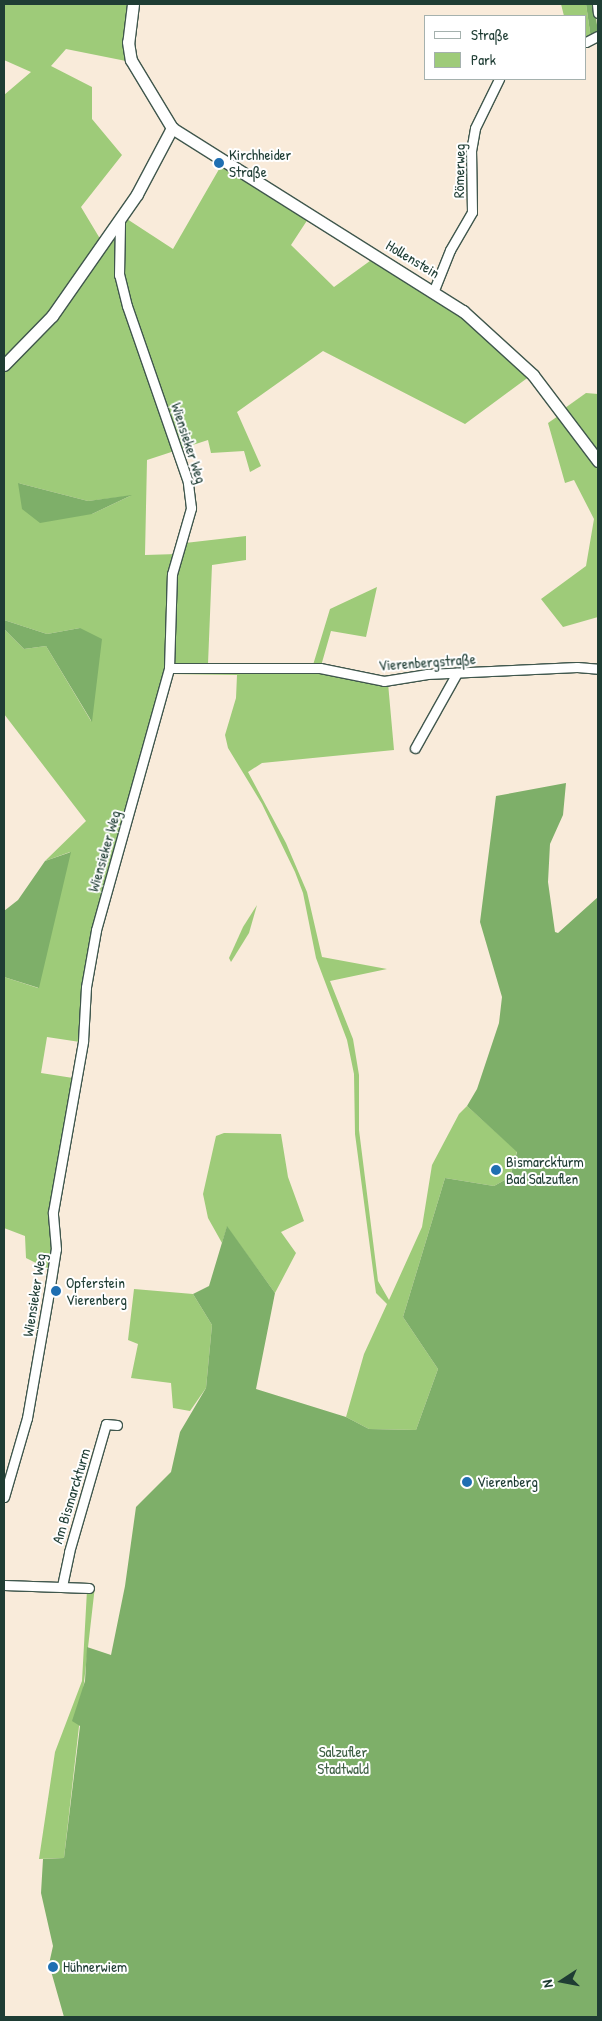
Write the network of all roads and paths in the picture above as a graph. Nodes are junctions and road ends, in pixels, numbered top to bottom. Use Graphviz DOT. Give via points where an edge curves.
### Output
graph roads {
  1 [pos="134,4"];
  2 [pos="597,4"];
  3 [pos="598,13"];
  4 [pos="499,80"];
  5 [pos="172,128"];
  6 [pos="120,221"];
  7 [pos="434,290"];
  8 [pos="4,365"];
  9 [pos="598,461"];
  10 [pos="169,668"];
  11 [pos="598,669"];
  12 [pos="458,673"];
  13 [pos="415,748"];
  14 [pos="117,1425"];
  15 [pos="4,1497"];
  16 [pos="4,1585"];
  17 [pos="62,1586"];
  18 [pos="90,1588"];
  1 -- 5 [label="main road" via="128,42 131,60"];
  2 -- 3 [label="street"];
  4 -- 7 [label="street, Römerweg" via="475,128 471,151 472,212 450,250"];
  5 -- 6 [label="main road" via="154,167"];
  5 -- 7 [label="main road, Hollenstein"];
  6 -- 8 [label="main road" via="52,316"];
  6 -- 10 [label="street, Wiensieker Weg" via="119,275 127,306 191,492 192,508 172,574"];
  7 -- 9 [label="main road, Hollenstein" via="464,311 533,374"];
  10 -- 12 [label="street, Vierenbergstraße" via="320,668 384,681"];
  10 -- 15 [label="street, Wiensieker Weg" via="96,930 86,987 82,1046 53,1212 56,1249 50,1286 27,1418"];
  11 -- 12 [label="street, Vierenbergstraße" via="577,667"];
  12 -- 13 [label="street"];
  14 -- 17 [label="street, Am Bismarckturm" via="106,1424 68,1552"];
  16 -- 17 [label="street"];
  17 -- 18 [label="street"];
}
